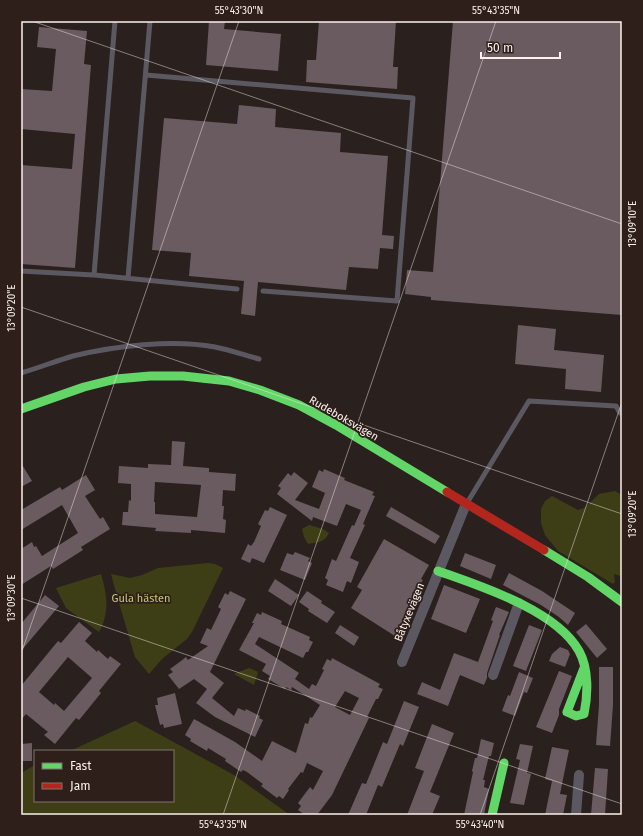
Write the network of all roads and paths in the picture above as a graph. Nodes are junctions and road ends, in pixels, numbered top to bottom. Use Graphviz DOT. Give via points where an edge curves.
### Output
graph roads {
  1 [pos="116,21"];
  2 [pos="150,21"];
  3 [pos="146,75"];
  4 [pos="21,271"];
  5 [pos="94,275"];
  6 [pos="128,278"];
  7 [pos="237,289"];
  8 [pos="263,291"];
  9 [pos="259,359"];
  10 [pos="21,373"];
  11 [pos="21,409"];
  12 [pos="620,413"];
  13 [pos="466,504"];
  14 [pos="438,572"];
  15 [pos="622,602"];
  16 [pos="519,603"];
  17 [pos="402,662"];
  18 [pos="584,668"];
  19 [pos="493,675"];
  20 [pos="504,763"];
  21 [pos="579,775"];
  22 [pos="492,815"];
  23 [pos="576,815"];
  1 -- 5 [label="lane"];
  2 -- 3 [label="lane"];
  3 -- 6 [label="lane"];
  3 -- 8 [label="lane" via="413,98 397,301"];
  4 -- 5 [label="lane"];
  5 -- 6 [label="lane"];
  6 -- 7 [label="lane"];
  9 -- 10 [label="lane" via="202,346 144,345 102,350"];
  11 -- 13 [label="street, Rudeboksvägen" via="74,389 128,377 180,375 226,380 277,395 336,425"];
  12 -- 13 [label="lane" via="616,406 529,401"];
  13 -- 14 [label="street, Båtyxevägen"];
  13 -- 15 [label="street, Rudeboksvägen" via="588,576"];
  14 -- 16 [label="street"];
  14 -- 17 [label="street, Båtyxevägen"];
  16 -- 18 [label="street" via="542,616 568,637 579,652"];
  16 -- 19 [label="street"];
  20 -- 22 [label="street"];
  21 -- 23 [label="street"];
}
